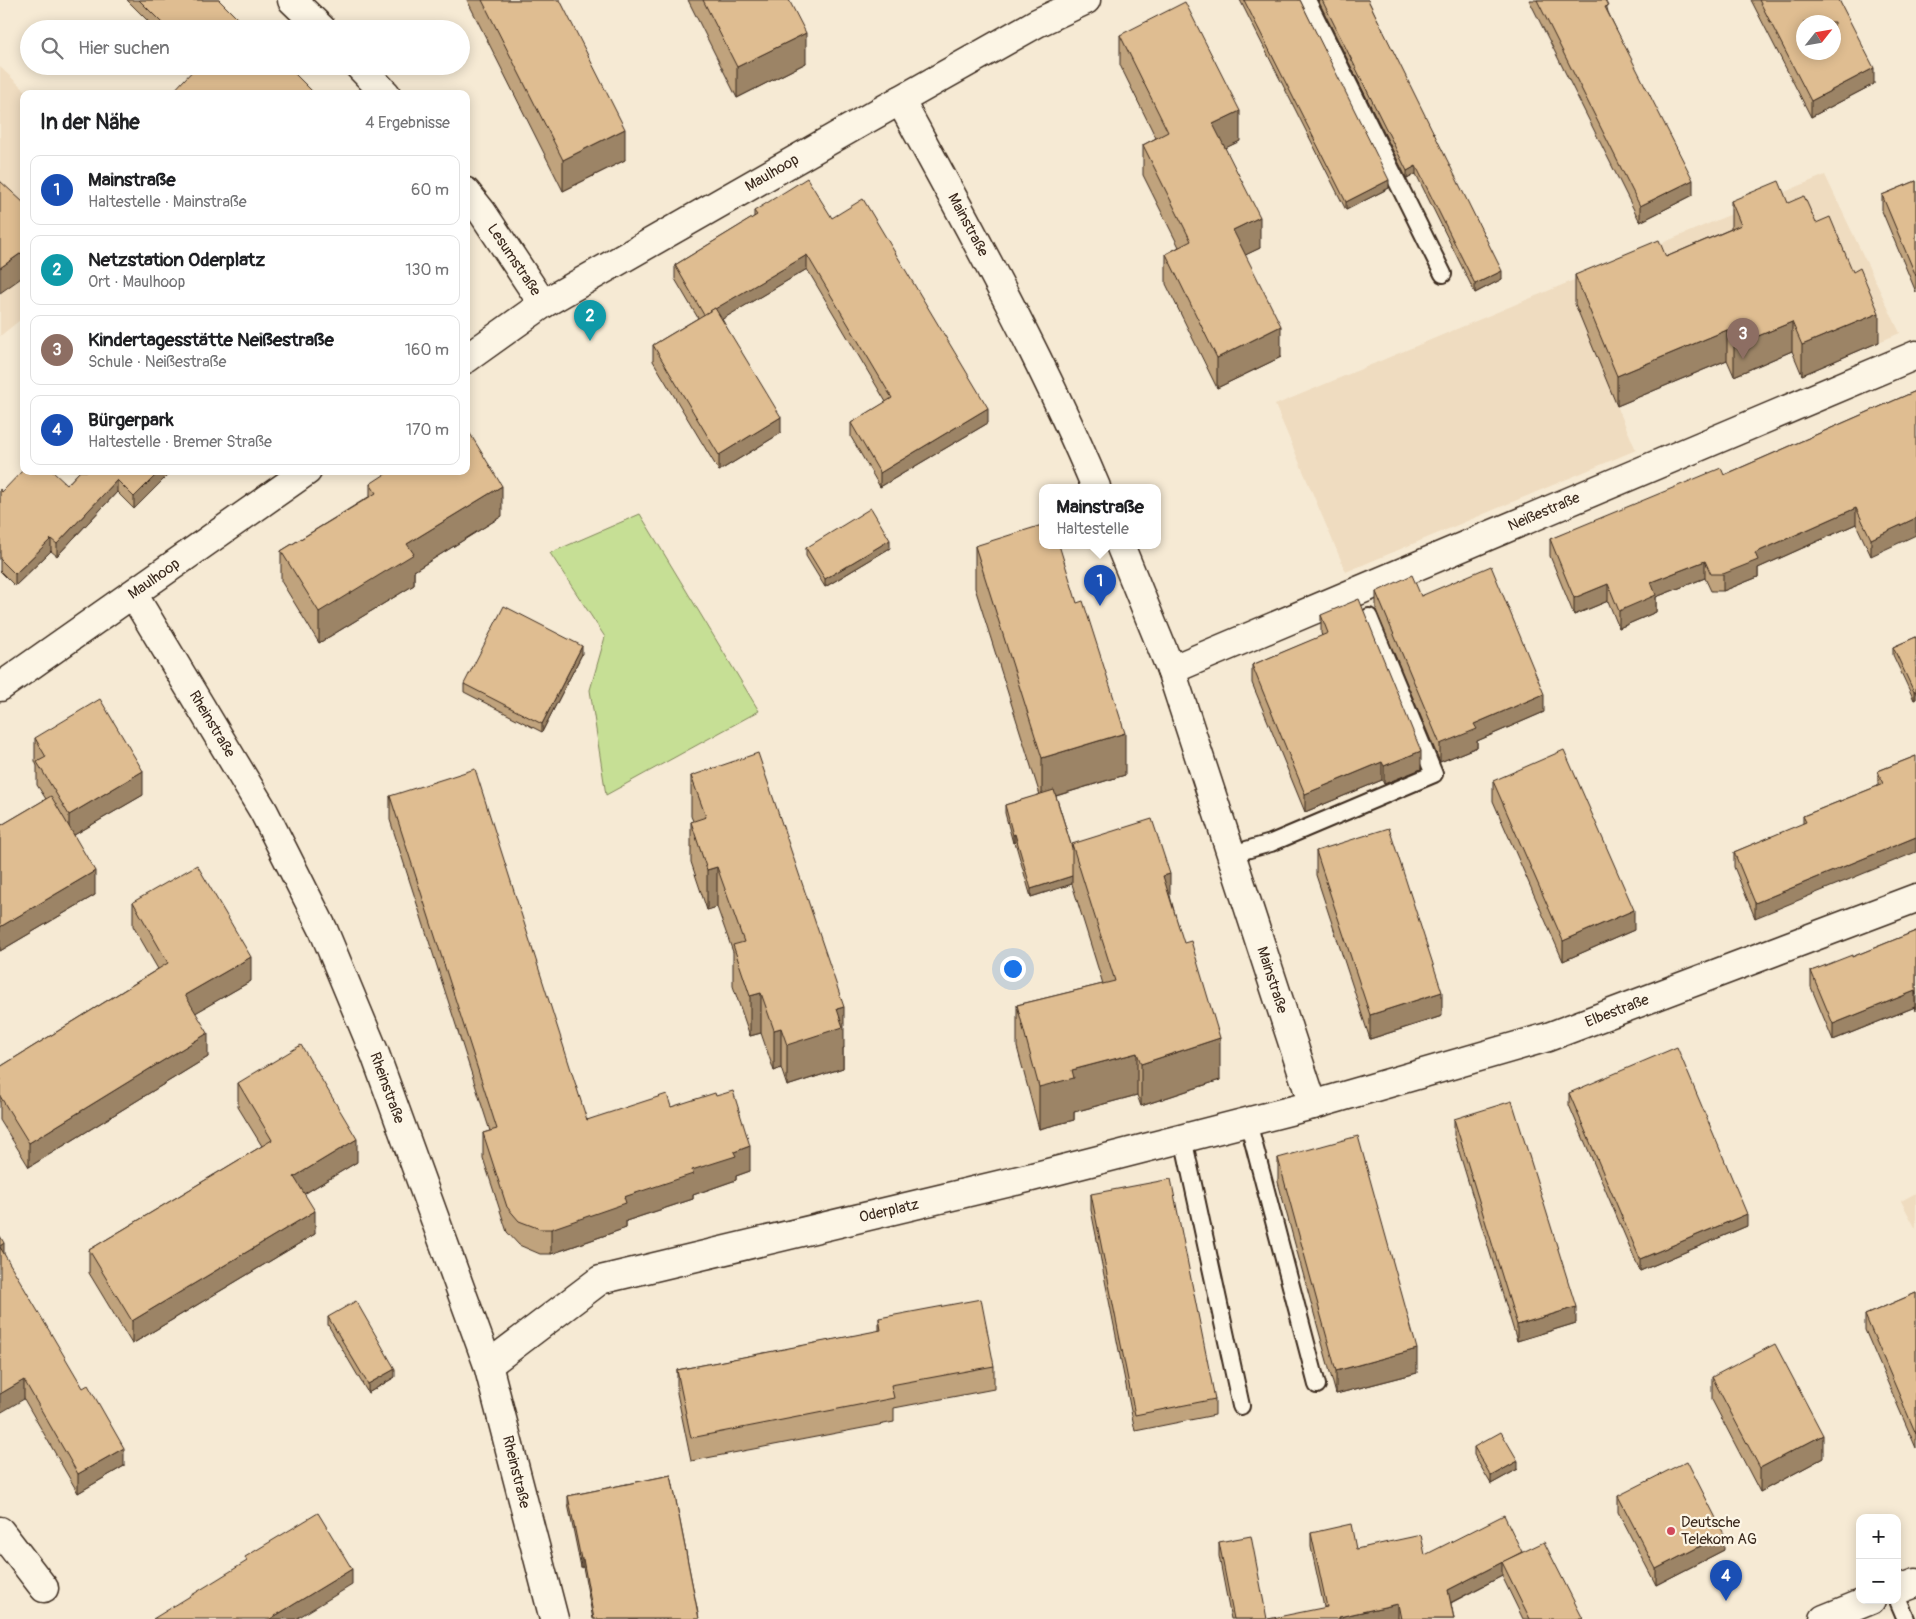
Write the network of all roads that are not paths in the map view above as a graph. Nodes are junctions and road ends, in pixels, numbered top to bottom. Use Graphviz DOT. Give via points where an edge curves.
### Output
graph roads {
  1 [pos="292,0"];
  2 [pos="1086,0"];
  3 [pos="1307,0"];
  4 [pos="313,20"];
  5 [pos="368,75"];
  6 [pos="382,90"];
  7 [pos="900,100"];
  8 [pos="470,197"];
  9 [pos="1443,274"];
  10 [pos="543,304"];
  11 [pos="1916,355"];
  12 [pos="470,356"];
  13 [pos="301,475"];
  14 [pos="1095,484"];
  15 [pos="1122,549"];
  16 [pos="133,594"];
  17 [pos="1369,617"];
  18 [pos="1172,670"];
  19 [pos="0,686"];
  20 [pos="1232,854"];
  21 [pos="1916,898"];
  22 [pos="1312,1105"];
  23 [pos="1248,1122"];
  24 [pos="1183,1138"];
  25 [pos="488,1365"];
  26 [pos="1317,1385"];
  27 [pos="1241,1406"];
  28 [pos="0,1532"];
  29 [pos="1916,1583"];
  30 [pos="44,1588"];
  31 [pos="1901,1589"];
  32 [pos="1861,1604"];
  33 [pos="1900,1604"];
  34 [pos="554,1619"];
  35 [pos="1824,1619"];
  36 [pos="1906,1619"];
  1 -- 4 [label="street"];
  2 -- 7 [label="street, Maulhoop" via="1037,23"];
  3 -- 9 [label="lane"];
  5 -- 6 [label="street"];
  7 -- 10 [label="street, Maulhoop"];
  7 -- 14 [label="street, Mainstraße" via="1048,381"];
  8 -- 10 [label="street, Lesumstraße"];
  10 -- 12 [label="street, Maulhoop"];
  11 -- 18 [label="street, Neißestraße"];
  13 -- 16 [label="street, Maulhoop"];
  15 -- 18 [label="street, Mainstraße"];
  16 -- 19 [label="street, Maulhoop"];
  16 -- 25 [label="street, Rheinstraße" via="264,812 323,929 375,1054"];
  17 -- 20 [label="lane" via="1434,774 1271,843"];
  18 -- 20 [label="street, Mainstraße"];
  20 -- 22 [label="street, Mainstraße"];
  21 -- 22 [label="street, Elbestraße" via="1548,1037"];
  22 -- 23 [label="street, Oderplatz"];
  23 -- 24 [label="street, Oderplatz"];
  23 -- 26 [label="lane"];
  24 -- 25 [label="street, Oderplatz" via="600,1280"];
  24 -- 27 [label="lane"];
  25 -- 34 [label="street, Rheinstraße"];
  28 -- 30 [label="street"];
  29 -- 31 [label="street"];
  32 -- 35 [label="street"];
  33 -- 36 [label="lane"];
}
